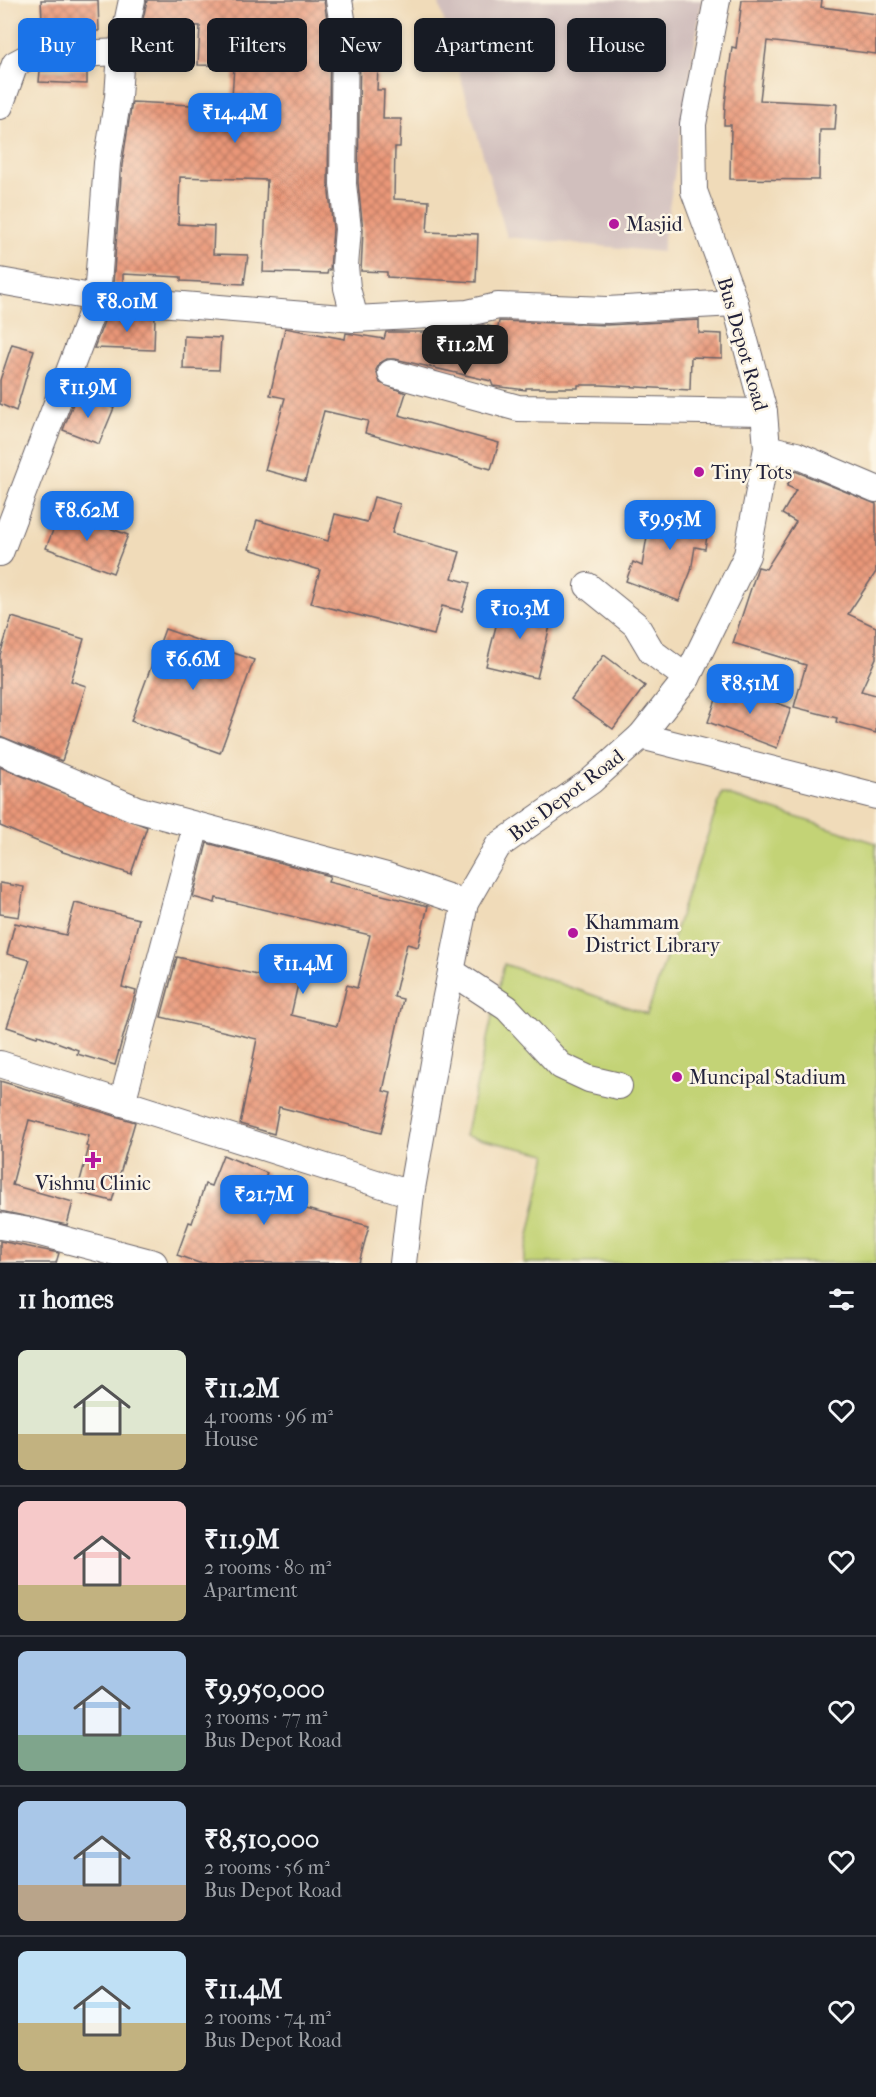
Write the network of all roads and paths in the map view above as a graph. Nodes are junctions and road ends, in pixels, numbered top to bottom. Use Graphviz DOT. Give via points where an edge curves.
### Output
graph roads {
  1 [pos="132,0"];
  2 [pos="339,0"];
  3 [pos="717,0"];
  4 [pos="128,18"];
  5 [pos="108,53"];
  6 [pos="119,72"];
  7 [pos="0,106"];
  8 [pos="0,281"];
  9 [pos="97,298"];
  10 [pos="735,303"];
  11 [pos="355,319"];
  12 [pos="391,373"];
  13 [pos="764,412"];
  14 [pos="767,448"];
  15 [pos="876,489"];
  16 [pos="0,553"];
  17 [pos="588,585"];
  18 [pos="687,678"];
  19 [pos="641,736"];
  20 [pos="0,751"];
  21 [pos="876,796"];
  22 [pos="196,826"];
  23 [pos="465,903"];
  24 [pos="451,971"];
  25 [pos="0,1064"];
  26 [pos="620,1086"];
  27 [pos="122,1103"];
  28 [pos="411,1194"];
  29 [pos="0,1226"];
  30 [pos="154,1263"];
  31 [pos="403,1263"];
  1 -- 4 [label="street"];
  2 -- 11 [label="street" via="345,38 345,266"];
  3 -- 10 [label="street, Bus Depot Road" via="693,124 694,191"];
  5 -- 7 [label="street" via="30,56 15,64"];
  6 -- 9 [label="street" via="107,163"];
  8 -- 9 [label="street"];
  9 -- 11 [label="street"];
  9 -- 16 [label="street"];
  10 -- 11 [label="street" via="607,310 498,306 468,313"];
  10 -- 13 [label="street, Bus Depot Road"];
  12 -- 13 [label="street" via="518,408"];
  13 -- 14 [label="street, Bus Depot Road"];
  14 -- 15 [label="street" via="796,455"];
  14 -- 18 [label="street, Bus Depot Road" via="747,555"];
  17 -- 18 [label="street" via="636,625 652,652"];
  18 -- 19 [label="street, Bus Depot Road"];
  19 -- 21 [label="street"];
  19 -- 23 [label="street, Bus Depot Road" via="591,781 498,846"];
  20 -- 22 [label="street" via="136,809"];
  22 -- 23 [label="street" via="387,876"];
  22 -- 27 [label="street"];
  23 -- 24 [label="street, Bus Depot Road"];
  24 -- 26 [label="street" via="507,1008 561,1065 589,1079"];
  24 -- 28 [label="street, Bus Depot Road"];
  25 -- 27 [label="street"];
  27 -- 28 [label="street"];
  28 -- 31 [label="street, Bus Depot Road"];
  29 -- 30 [label="street"];
}
